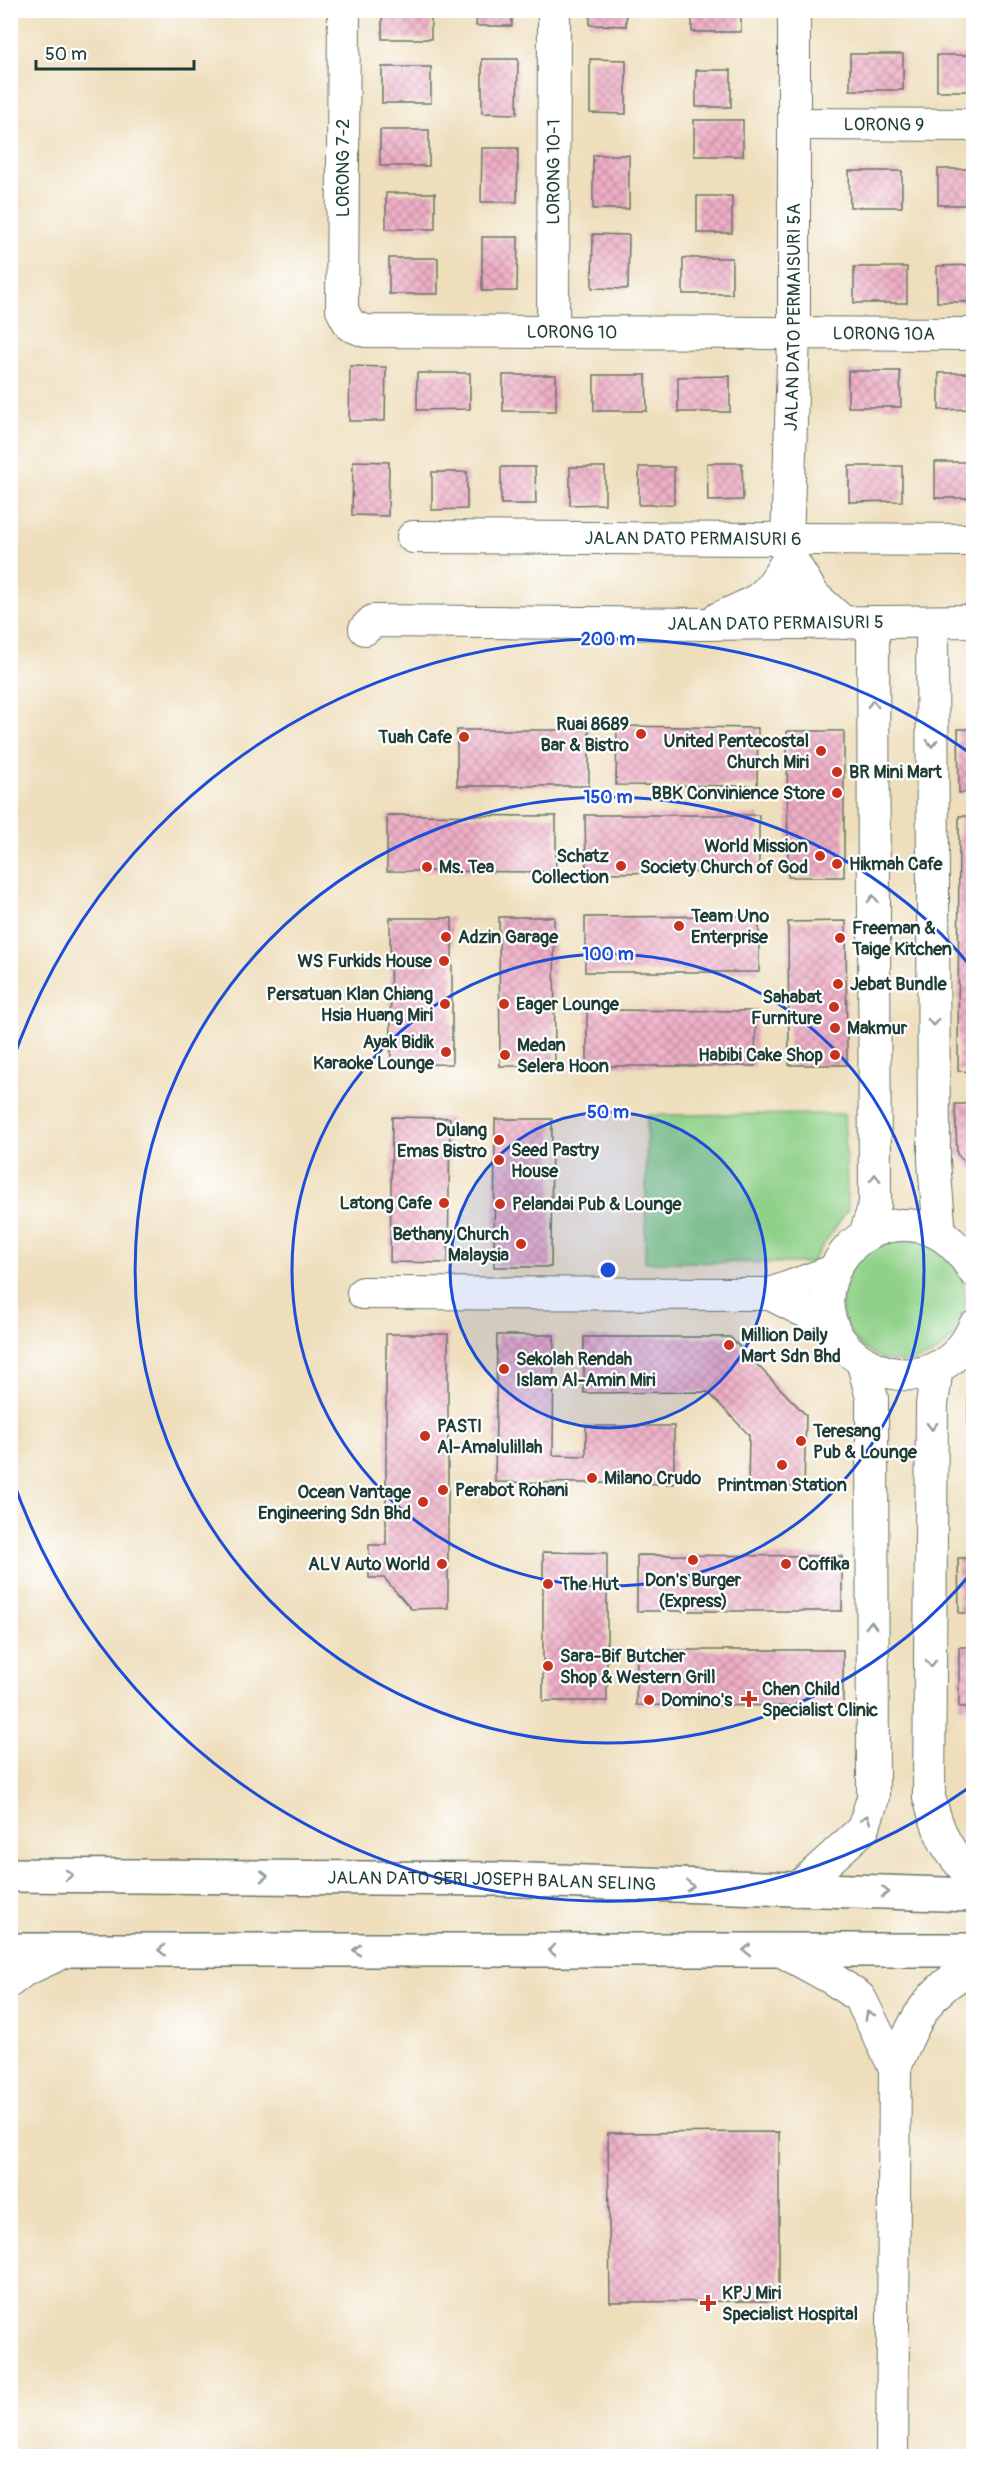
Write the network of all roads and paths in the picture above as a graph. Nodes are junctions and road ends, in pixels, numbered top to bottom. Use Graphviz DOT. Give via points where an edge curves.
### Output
graph roads {
  1 [pos="344,10"];
  2 [pos="554,10"];
  3 [pos="794,10"];
  4 [pos="795,124"];
  5 [pos="974,125"];
  6 [pos="350,325"];
  7 [pos="553,332"];
  8 [pos="794,334"];
  9 [pos="974,334"];
  10 [pos="413,537"];
  11 [pos="974,540"];
  12 [pos="787,551"];
  13 [pos="974,621"];
  14 [pos="859,622"];
  15 [pos="932,622"];
  16 [pos="788,623"];
  17 [pos="702,624"];
  18 [pos="365,628"];
  19 [pos="940,1234"];
  20 [pos="865,1235"];
  21 [pos="974,1270"];
  22 [pos="833,1271"];
  23 [pos="363,1293"];
  24 [pos="770,1294"];
  25 [pos="832,1325"];
  26 [pos="974,1327"];
  27 [pos="863,1364"];
  28 [pos="937,1367"];
  29 [pos="10,1875"];
  30 [pos="974,1879"];
  31 [pos="796,1890"];
  32 [pos="974,1895"];
  33 [pos="10,1950"];
  34 [pos="780,1950"];
  35 [pos="974,1950"];
  36 [pos="66,1951"];
  37 [pos="974,1968"];
  38 [pos="10,1981"];
  39 [pos="895,2068"];
  40 [pos="892,2457"];
  1 -- 6 [label="street, LORONG 7-2" via="342,310"];
  2 -- 7 [label="street, LORONG 10-1"];
  3 -- 4 [label="street, JALAN DATO PERMAISURI 5A"];
  4 -- 5 [label="street, LORONG 9"];
  4 -- 8 [label="street, JALAN DATO PERMAISURI 5A"];
  6 -- 7 [label="street, LORONG 10" via="365,331"];
  7 -- 8 [label="street, LORONG 10"];
  8 -- 9 [label="street, LORONG 10A"];
  8 -- 12 [label="street, JALAN DATO PERMAISURI 5A"];
  10 -- 12 [label="street, JALAN DATO PERMAISURI 6"];
  11 -- 12 [label="street, JALAN DATO PERMAISURI 6"];
  12 -- 14 [label="street" via="814,596"];
  12 -- 16 [label="street, JALAN DATO PERMAISURI 5A"];
  12 -- 17 [label="street" via="774,583 757,602"];
  13 -- 15 [label="street, JALAN DATO PERMAISURI 5"];
  14 -- 15 [label="street, JALAN DATO PERMAISURI 5"];
  14 -- 16 [label="street, JALAN DATO PERMAISURI 5"];
  20 -- 14 [label="street, one-way" via="875,1204"];
  15 -- 19 [label="street, one-way" via="934,1162"];
  16 -- 17 [label="street, JALAN DATO PERMAISURI 5"];
  17 -- 18 [label="street, JALAN DATO PERMAISURI 5" via="373,621"];
  19 -- 20 [label="street" via="915,1225 889,1226"];
  19 -- 21 [label="street" via="960,1249"];
  20 -- 22 [label="street" via="846,1250"];
  22 -- 24 [label="street"];
  22 -- 25 [label="street" via="828,1289"];
  23 -- 24 [label="street"];
  24 -- 25 [label="street"];
  25 -- 27 [label="street" via="844,1347"];
  26 -- 28 [label="street" via="955,1356"];
  27 -- 28 [label="street" via="896,1374"];
  31 -- 27 [label="street, one-way" via="863,1829 873,1798 872,1398"];
  28 -- 30 [label="street, one-way" via="932,1405 929,1797 940,1837"];
  29 -- 31 [label="main road, JALAN DATO SERI JOSEPH BALAN SELING, one-way" via="497,1879"];
  31 -- 32 [label="main road, JALAN DATO SERI JOSEPH BALAN SELING, one-way"];
  33 -- 36 [label="main road"];
  34 -- 35 [label="main road"];
  34 -- 36 [label="main road, one-way"];
  39 -- 34 [label="street, one-way" via="860,1998"];
  36 -- 38 [label="street"];
  37 -- 39 [label="street" via="959,1974 928,2000 908,2033"];
  39 -- 40 [label="street"];
}
